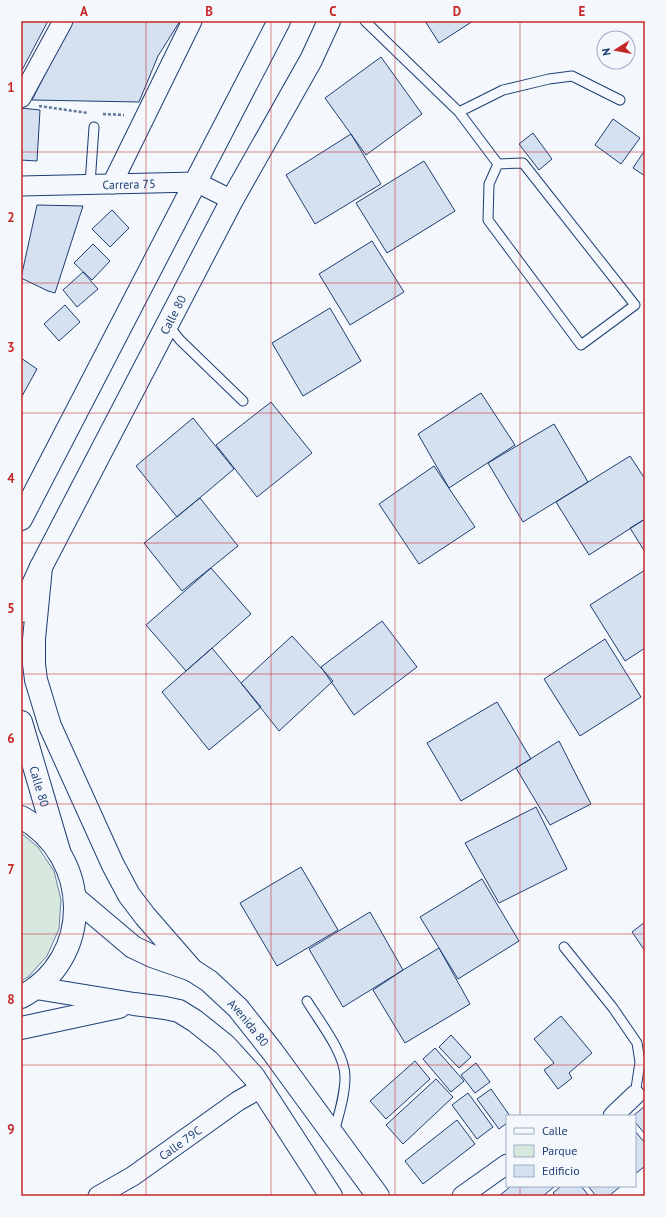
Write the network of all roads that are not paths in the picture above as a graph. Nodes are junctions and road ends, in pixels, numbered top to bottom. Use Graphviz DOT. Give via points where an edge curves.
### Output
graph roads {
  1 [pos="63,21"];
  2 [pos="192,21"];
  3 [pos="279,21"];
  4 [pos="329,21"];
  5 [pos="365,21"];
  6 [pos="620,100"];
  7 [pos="27,101"];
  8 [pos="459,112"];
  9 [pos="94,127"];
  10 [pos="498,164"];
  11 [pos="196,182"];
  12 [pos="90,184"];
  13 [pos="112,184"];
  14 [pos="21,186"];
  15 [pos="232,200"];
  16 [pos="168,324"];
  17 [pos="243,401"];
  18 [pos="21,519"];
  19 [pos="41,567"];
  20 [pos="21,611"];
  21 [pos="21,722"];
  22 [pos="21,817"];
  23 [pos="59,851"];
  24 [pos="75,898"];
  25 [pos="564,947"];
  26 [pos="192,970"];
  27 [pos="28,992"];
  28 [pos="306,1001"];
  29 [pos="134,1004"];
  30 [pos="21,1028"];
  31 [pos="261,1088"];
  32 [pos="635,1095"];
  33 [pos="614,1115"];
  34 [pos="333,1135"];
  35 [pos="506,1165"];
  36 [pos="98,1196"];
  37 [pos="331,1196"];
  38 [pos="378,1196"];
  39 [pos="462,1196"];
  1 -- 7 [label="street"];
  2 -- 13 [label="street"];
  3 -- 11 [label="main road"];
  4 -- 15 [label="main road, Calle 80" via="311,60"];
  5 -- 8 [label="lane"];
  6 -- 8 [label="lane" via="572,76 503,90"];
  8 -- 10 [label="lane"];
  9 -- 12 [label="lane"];
  10 -- 10 [label="lane" via="489,184 488,220 581,346 635,305 523,162"];
  11 -- 13 [label="street, Carrera 75"];
  11 -- 15 [label="street, Carrera 75"];
  11 -- 18 [label="main road"];
  12 -- 13 [label="street, Carrera 75"];
  12 -- 14 [label="street, Carrera 75"];
  15 -- 16 [label="main road, Calle 80"];
  16 -- 17 [label="lane" via="180,340"];
  16 -- 19 [label="main road, Calle 80"];
  19 -- 20 [label="main road, Calle 80"];
  19 -- 26 [label="main road" via="34,664 36,680 50,726 129,895"];
  21 -- 23 [label="main road, Calle 80"];
  22 -- 23 [label="main road" via="47,836"];
  23 -- 24 [label="main road" via="70,873"];
  24 -- 26 [label="main road, Avenida 80" via="133,948"];
  24 -- 27 [label="main road" via="76,915 67,948 48,976"];
  25 -- 32 [label="lane" via="613,1008 637,1043 640,1062"];
  26 -- 34 [label="main road, Avenida 80" via="209,981 238,1008"];
  27 -- 29 [label="main road"];
  28 -- 34 [label="lane" via="342,1057 345,1076 343,1095"];
  29 -- 30 [label="main road"];
  29 -- 31 [label="main road" via="179,1011 195,1021 225,1045"];
  31 -- 36 [label="street, Calle 79C" via="133,1176"];
  31 -- 37 [label="main road"];
  32 -- 33 [label="street"];
  34 -- 38 [label="main road, Avenida 80"];
  35 -- 39 [label="street"];
}
